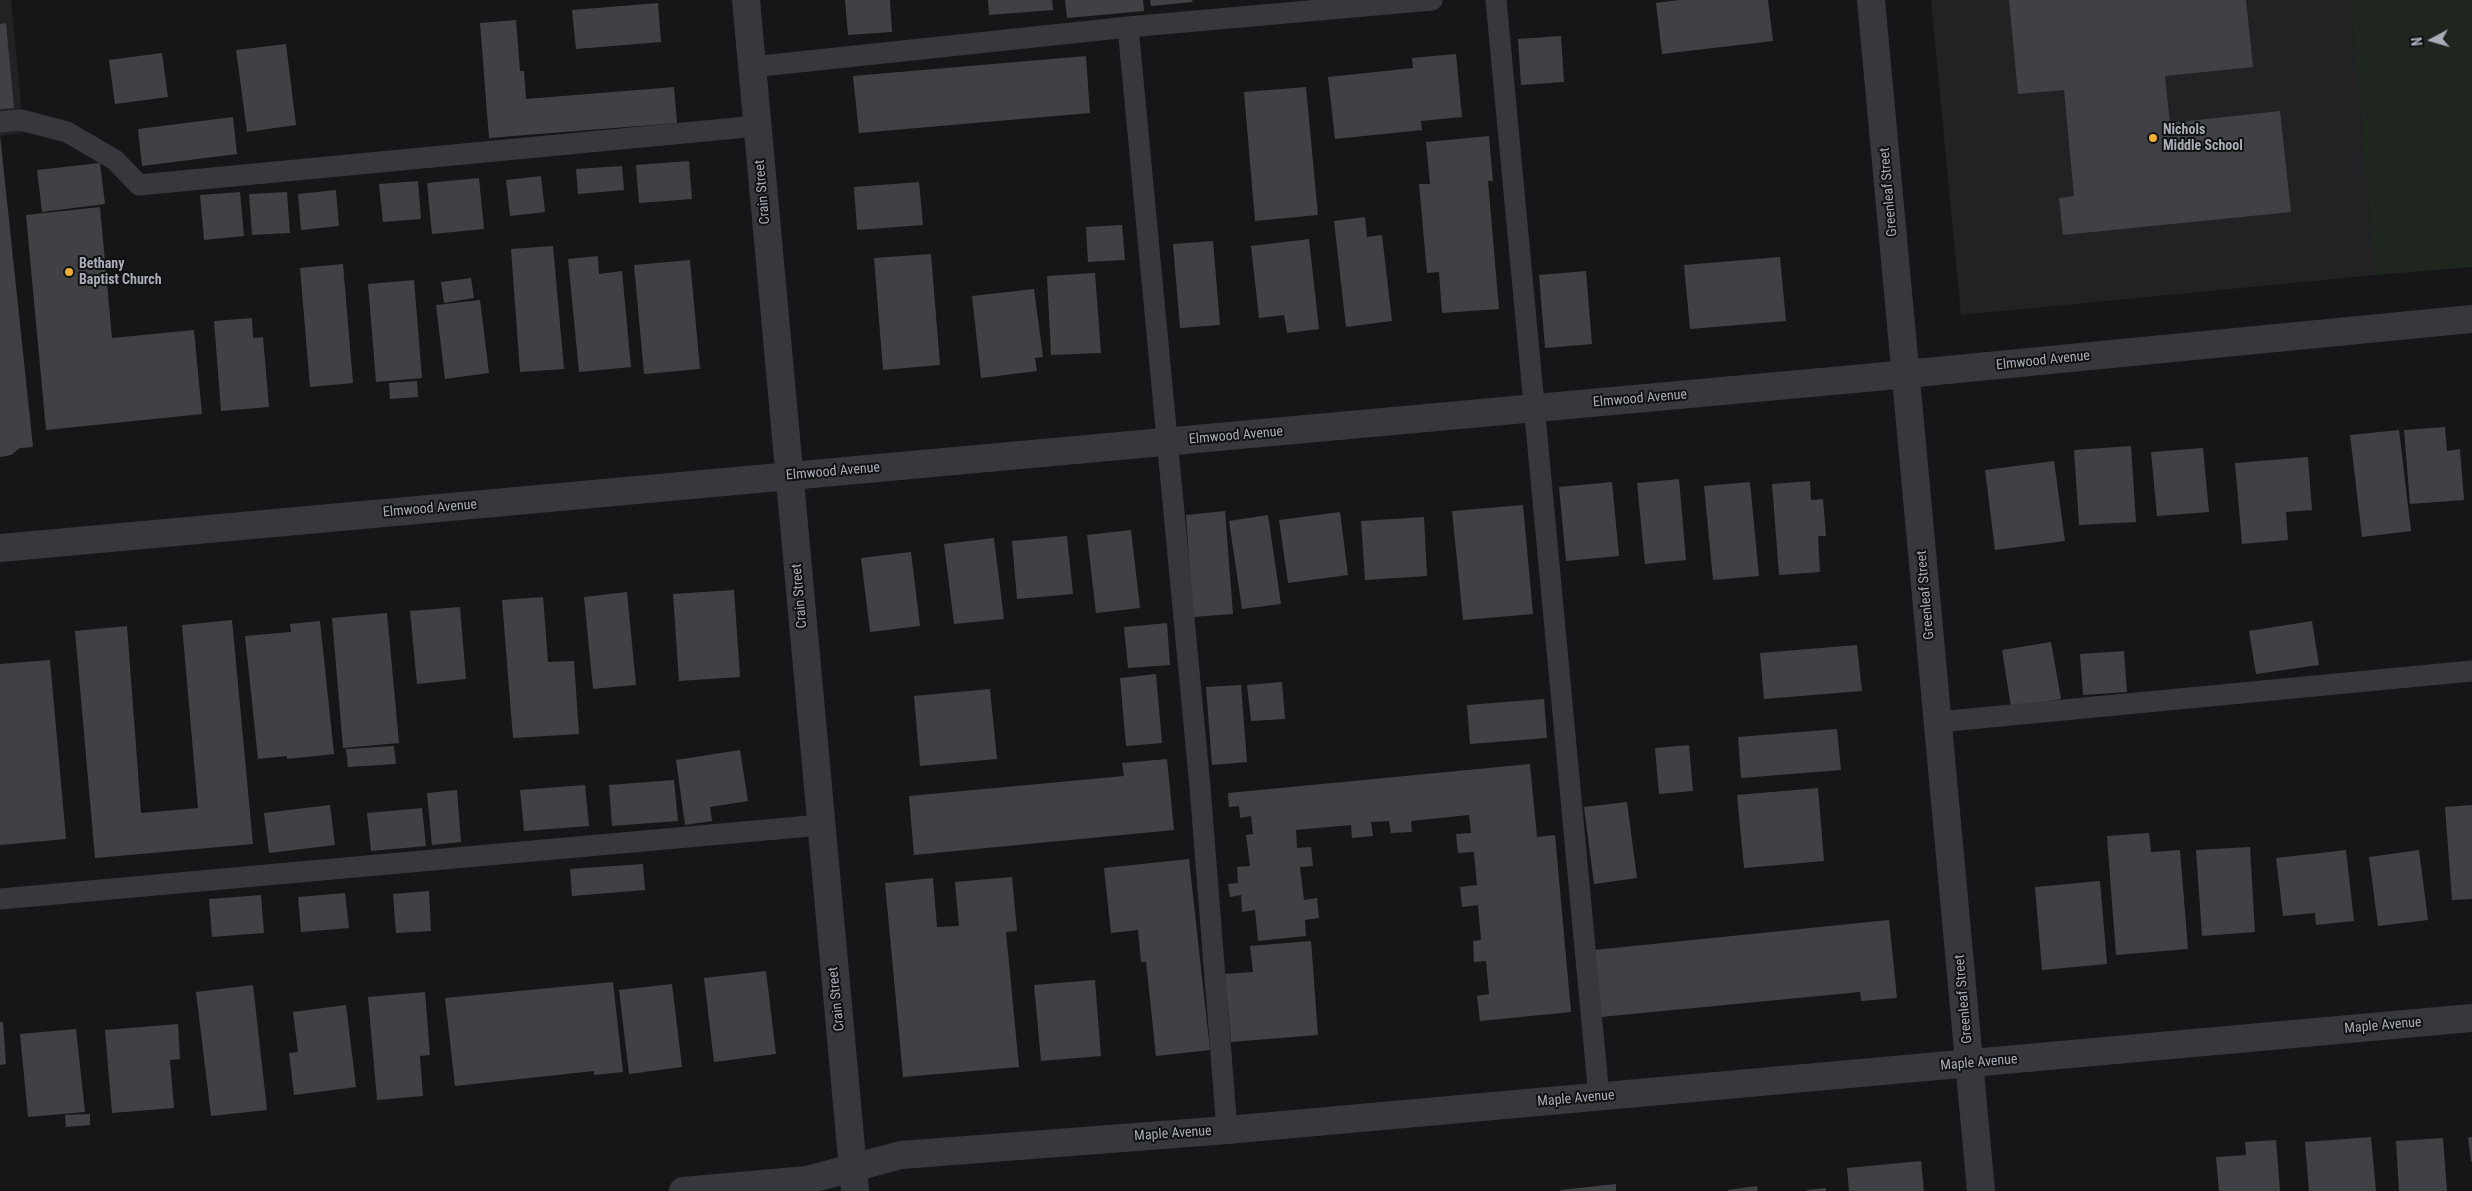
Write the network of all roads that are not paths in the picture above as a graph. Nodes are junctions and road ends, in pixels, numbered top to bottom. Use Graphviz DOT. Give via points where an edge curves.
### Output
graph roads {
  1 [pos="746,0"];
  2 [pos="1432,0"];
  3 [pos="1496,0"];
  4 [pos="1871,0"];
  5 [pos="1128,26"];
  6 [pos="752,66"];
  7 [pos="0,122"];
  8 [pos="757,126"];
  9 [pos="2472,319"];
  10 [pos="1906,375"];
  11 [pos="1536,408"];
  12 [pos="1167,442"];
  13 [pos="789,476"];
  14 [pos="0,548"];
  15 [pos="2472,671"];
  16 [pos="1938,722"];
  17 [pos="821,825"];
  18 [pos="0,899"];
  19 [pos="2472,1018"];
  20 [pos="1970,1064"];
  21 [pos="1599,1097"];
  22 [pos="1227,1130"];
  23 [pos="854,1179"];
  24 [pos="682,1191"];
  25 [pos="1981,1191"];
  1 -- 6 [label="street, Crain Street"];
  2 -- 5 [label="lane"];
  3 -- 11 [label="lane"];
  4 -- 10 [label="street, Greenleaf Street"];
  5 -- 6 [label="lane"];
  5 -- 12 [label="lane"];
  6 -- 8 [label="street, Crain Street"];
  7 -- 8 [label="lane" via="21,120 67,132 115,160 138,185"];
  8 -- 13 [label="street, Crain Street"];
  9 -- 10 [label="street, Elmwood Avenue"];
  10 -- 11 [label="street, Elmwood Avenue"];
  10 -- 16 [label="street, Greenleaf Street"];
  11 -- 12 [label="street, Elmwood Avenue"];
  11 -- 21 [label="lane"];
  12 -- 13 [label="street, Elmwood Avenue"];
  12 -- 22 [label="lane" via="1200,787"];
  13 -- 14 [label="street, Elmwood Avenue"];
  13 -- 17 [label="street, Crain Street"];
  15 -- 16 [label="lane"];
  16 -- 20 [label="street, Greenleaf Street"];
  17 -- 18 [label="lane"];
  17 -- 23 [label="street, Crain Street"];
  19 -- 20 [label="street, Maple Avenue"];
  20 -- 21 [label="street, Maple Avenue"];
  20 -- 25 [label="street, Greenleaf Street"];
  21 -- 22 [label="street, Maple Avenue"];
  22 -- 23 [label="street, Maple Avenue" via="901,1155"];
  23 -- 24 [label="street, Maple Avenue"];
}
